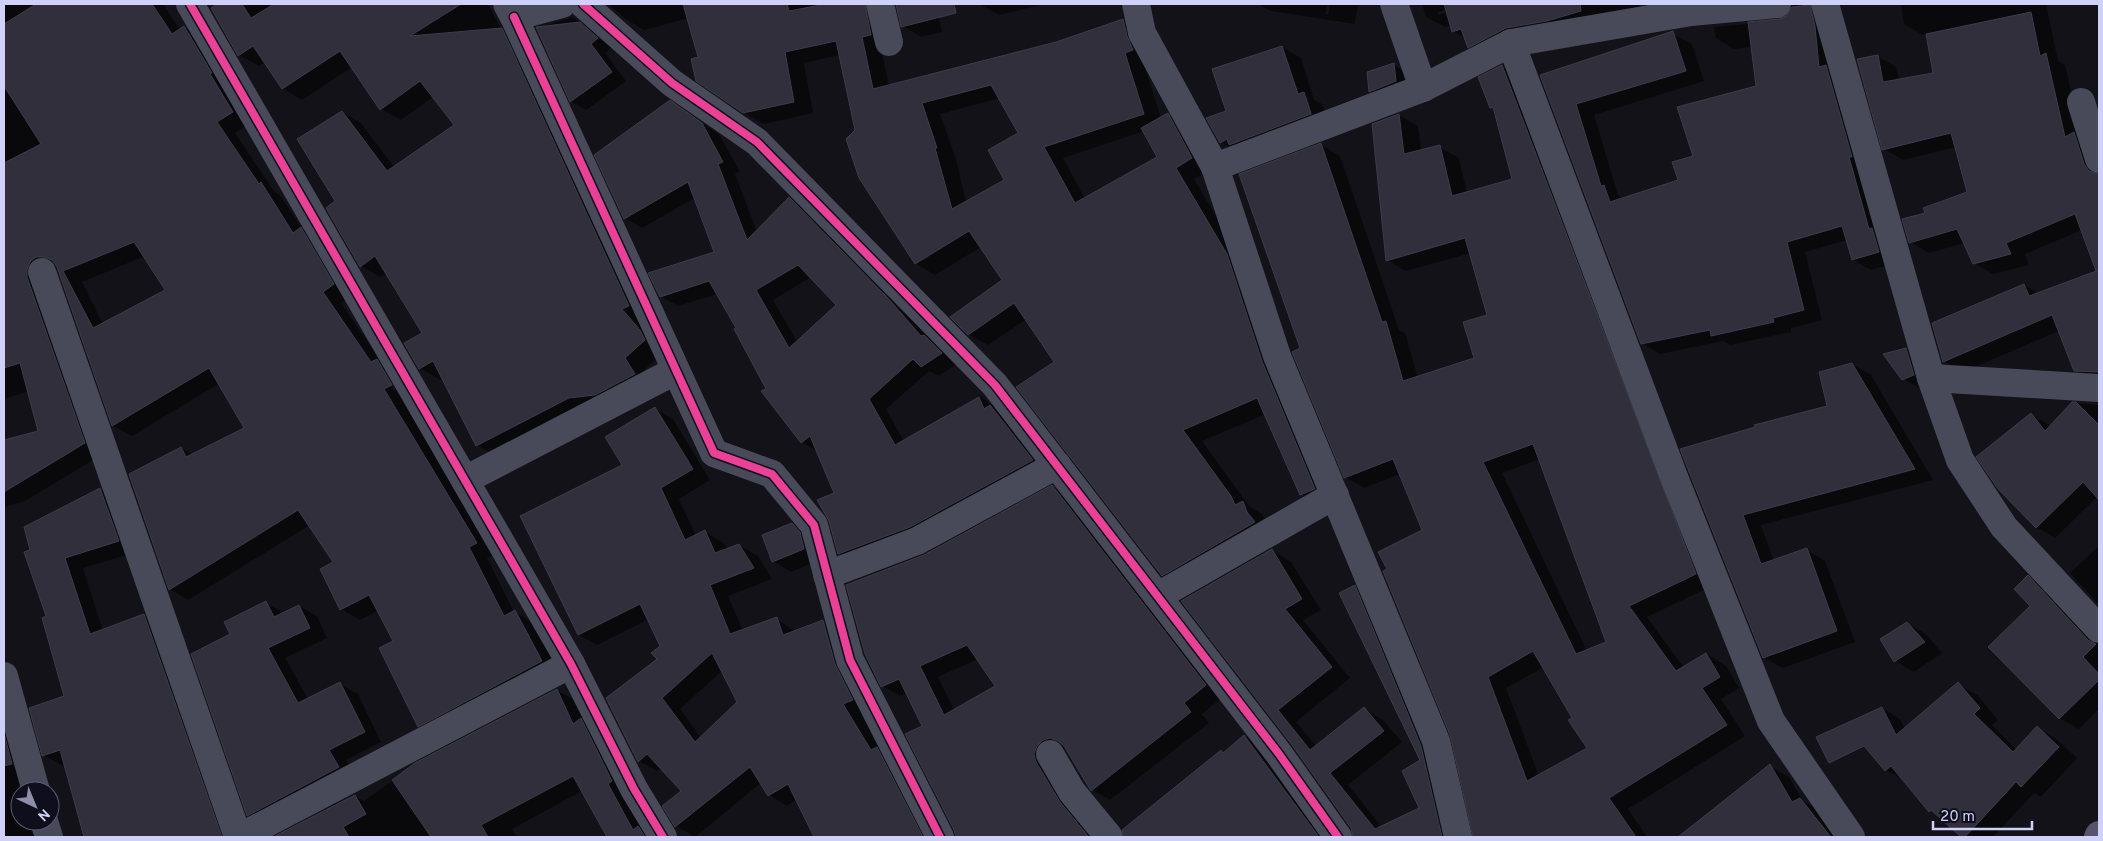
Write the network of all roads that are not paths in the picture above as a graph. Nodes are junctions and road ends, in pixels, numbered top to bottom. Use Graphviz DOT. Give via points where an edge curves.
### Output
graph roads {
  1 [pos="190,4"];
  2 [pos="562,4"];
  3 [pos="583,4"];
  4 [pos="880,4"];
  5 [pos="1136,4"];
  6 [pos="1394,4"];
  7 [pos="1777,4"];
  8 [pos="1826,4"];
  9 [pos="511,10"];
  10 [pos="889,42"];
  11 [pos="1511,43"];
  12 [pos="1423,88"];
  13 [pos="2081,102"];
  14 [pos="2099,159"];
  15 [pos="1215,167"];
  16 [pos="42,272"];
  17 [pos="675,371"];
  18 [pos="1931,378"];
  19 [pos="2099,388"];
  20 [pos="1056,465"];
  21 [pos="465,480"];
  22 [pos="1334,495"];
  23 [pos="827,575"];
  24 [pos="1158,596"];
  25 [pos="2099,629"];
  26 [pos="570,664"];
  27 [pos="4,676"];
  28 [pos="1050,754"];
  29 [pos="33,781"];
  30 [pos="239,837"];
  31 [pos="663,837"];
  32 [pos="940,837"];
  33 [pos="1109,837"];
  34 [pos="1338,837"];
  35 [pos="1458,837"];
  36 [pos="1851,837"];
  1 -- 21 [label="street"];
  2 -- 9 [label="street"];
  3 -- 20 [label="street" via="672,83 758,142 995,385"];
  4 -- 10 [label="street"];
  5 -- 15 [label="street" via="1142,33"];
  6 -- 12 [label="street"];
  7 -- 11 [label="street" via="1691,12"];
  8 -- 18 [label="street"];
  9 -- 17 [label="street"];
  11 -- 12 [label="street"];
  11 -- 36 [label="street" via="1674,477 1771,721"];
  12 -- 15 [label="street"];
  13 -- 14 [label="street"];
  15 -- 22 [label="street" via="1277,356"];
  16 -- 30 [label="street"];
  17 -- 21 [label="street"];
  17 -- 23 [label="street" via="714,453 772,474 814,525"];
  18 -- 19 [label="street"];
  18 -- 25 [label="street" via="1960,460 2004,527"];
  20 -- 23 [label="street" via="917,541"];
  20 -- 24 [label="street"];
  21 -- 26 [label="street"];
  22 -- 24 [label="street"];
  22 -- 35 [label="street" via="1436,741"];
  23 -- 32 [label="street" via="850,660"];
  24 -- 34 [label="street" via="1280,754"];
  26 -- 30 [label="street"];
  26 -- 31 [label="street" via="634,789"];
  27 -- 29 [label="street"];
  28 -- 33 [label="street" via="1072,792"];
}
